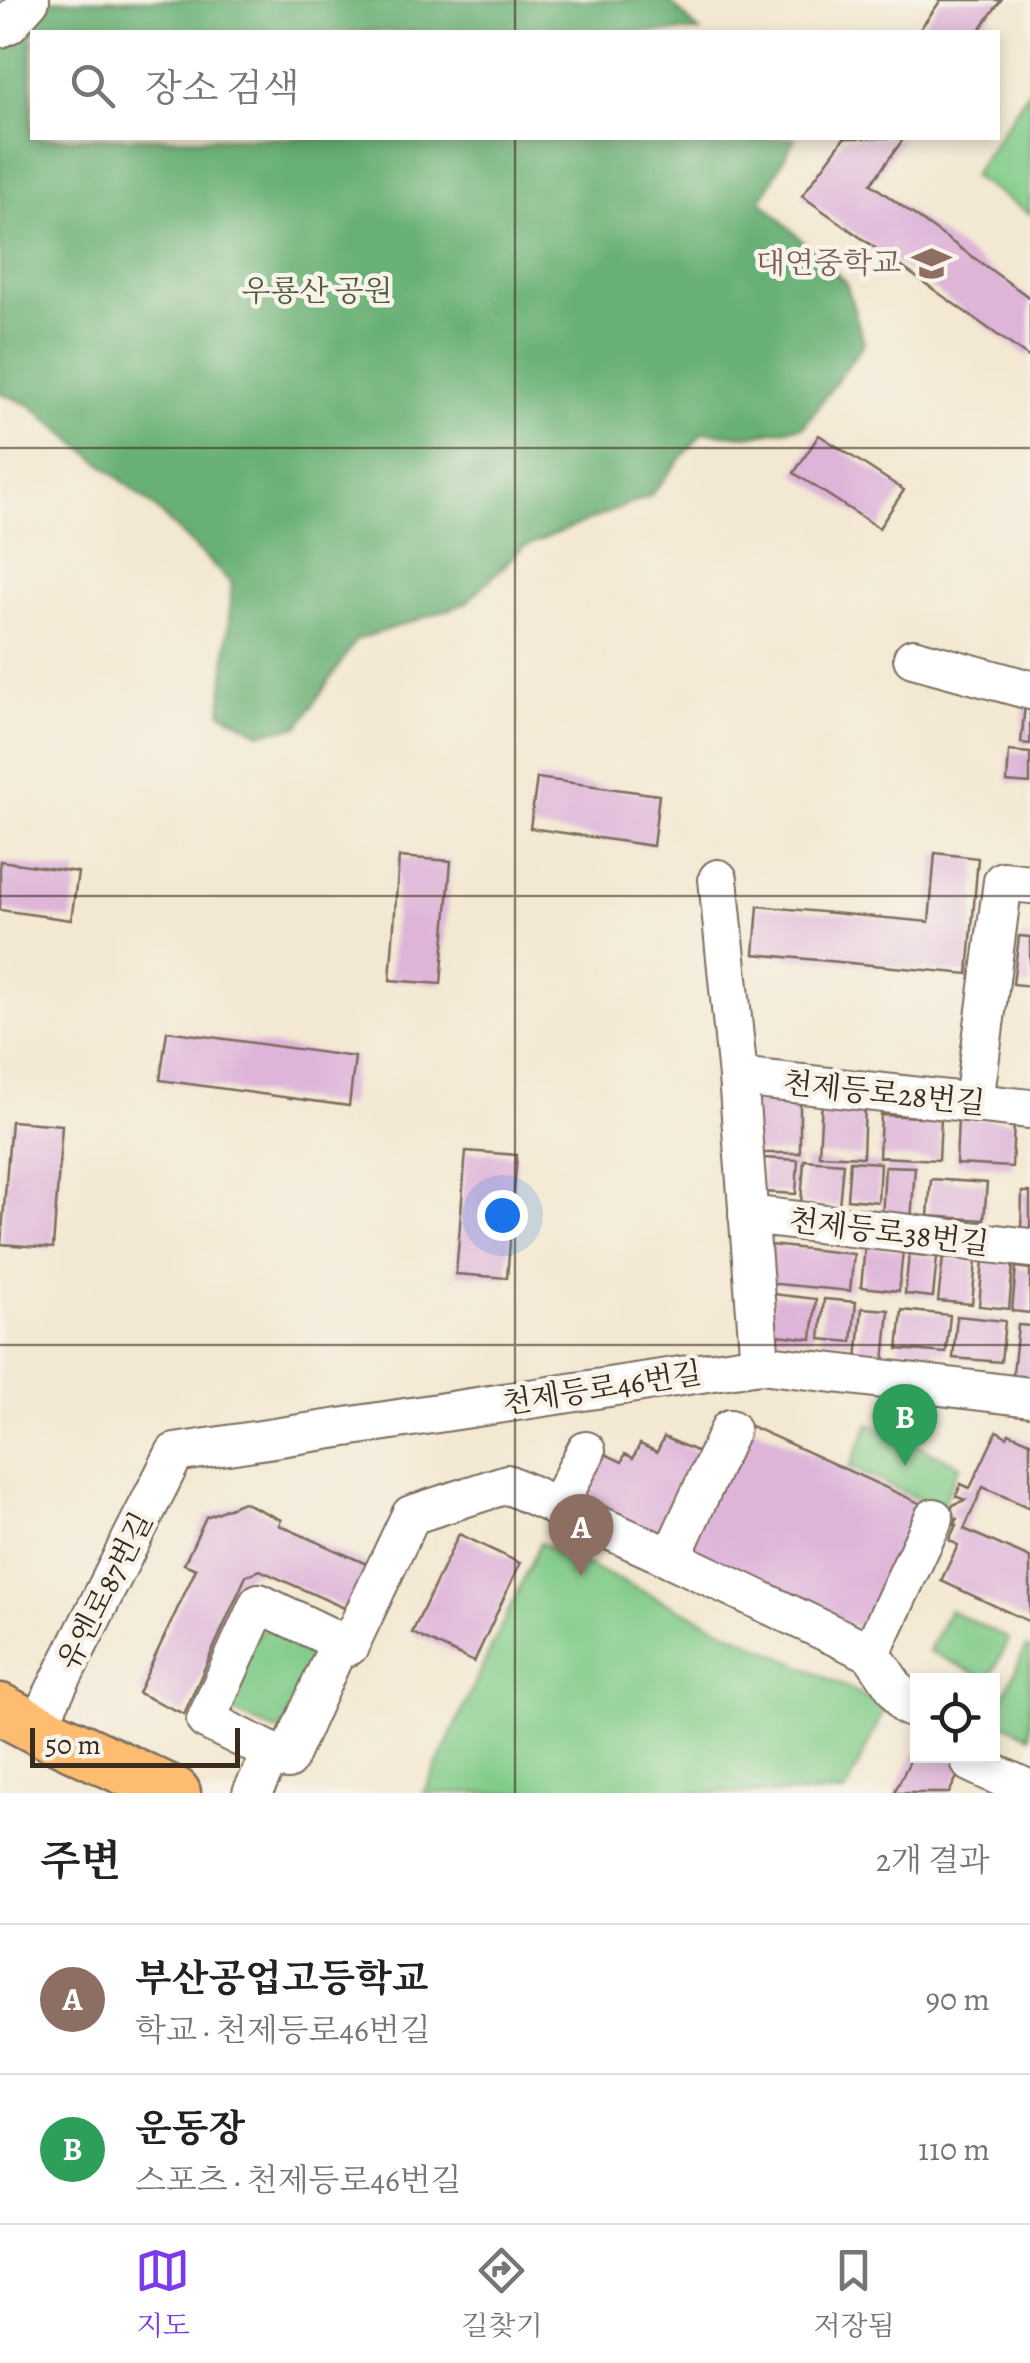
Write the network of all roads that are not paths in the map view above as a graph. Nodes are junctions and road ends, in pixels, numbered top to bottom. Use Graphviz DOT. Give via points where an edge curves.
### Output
graph roads {
  1 [pos="30,0"];
  2 [pos="0,28"];
  3 [pos="913,658"];
  4 [pos="1030,690"];
  5 [pos="718,879"];
  6 [pos="1030,884"];
  7 [pos="738,1077"];
  8 [pos="974,1102"];
  9 [pos="1030,1109"];
  10 [pos="748,1216"];
  11 [pos="1030,1248"];
  12 [pos="760,1364"];
  13 [pos="1030,1397"];
  14 [pos="730,1429"];
  15 [pos="586,1452"];
  16 [pos="175,1454"];
  17 [pos="557,1508"];
  18 [pos="934,1518"];
  19 [pos="670,1558"];
  20 [pos="340,1642"];
  21 [pos="870,1652"];
  22 [pos="910,1707"];
  23 [pos="18,1719"];
  24 [pos="272,1753"];
  25 [pos="968,1770"];
  26 [pos="1030,1790"];
  27 [pos="175,1793"];
  28 [pos="252,1793"];
  1 -- 2 [label="street"];
  3 -- 4 [label="street"];
  5 -- 7 [label="street"];
  6 -- 8 [label="street" via="1003,881"];
  7 -- 8 [label="street, 천제등로28번길"];
  7 -- 10 [label="street"];
  8 -- 9 [label="street, 천제등로28번길"];
  10 -- 11 [label="street, 천제등로38번길"];
  10 -- 12 [label="street"];
  12 -- 13 [label="street, 천제등로46번길"];
  12 -- 16 [label="street, 천제등로46번길"];
  14 -- 19 [label="street"];
  15 -- 17 [label="street"];
  16 -- 23 [label="street, 유엔로87번길"];
  17 -- 19 [label="street"];
  17 -- 20 [label="street" via="508,1484 411,1515 349,1646"];
  18 -- 21 [label="street"];
  19 -- 21 [label="street"];
  20 -- 24 [label="street" via="287,1760"];
  20 -- 24 [label="street" via="260,1603 206,1720"];
  21 -- 22 [label="street"];
  23 -- 27 [label="main road"];
  24 -- 28 [label="street"];
  25 -- 26 [label="street"];
}
